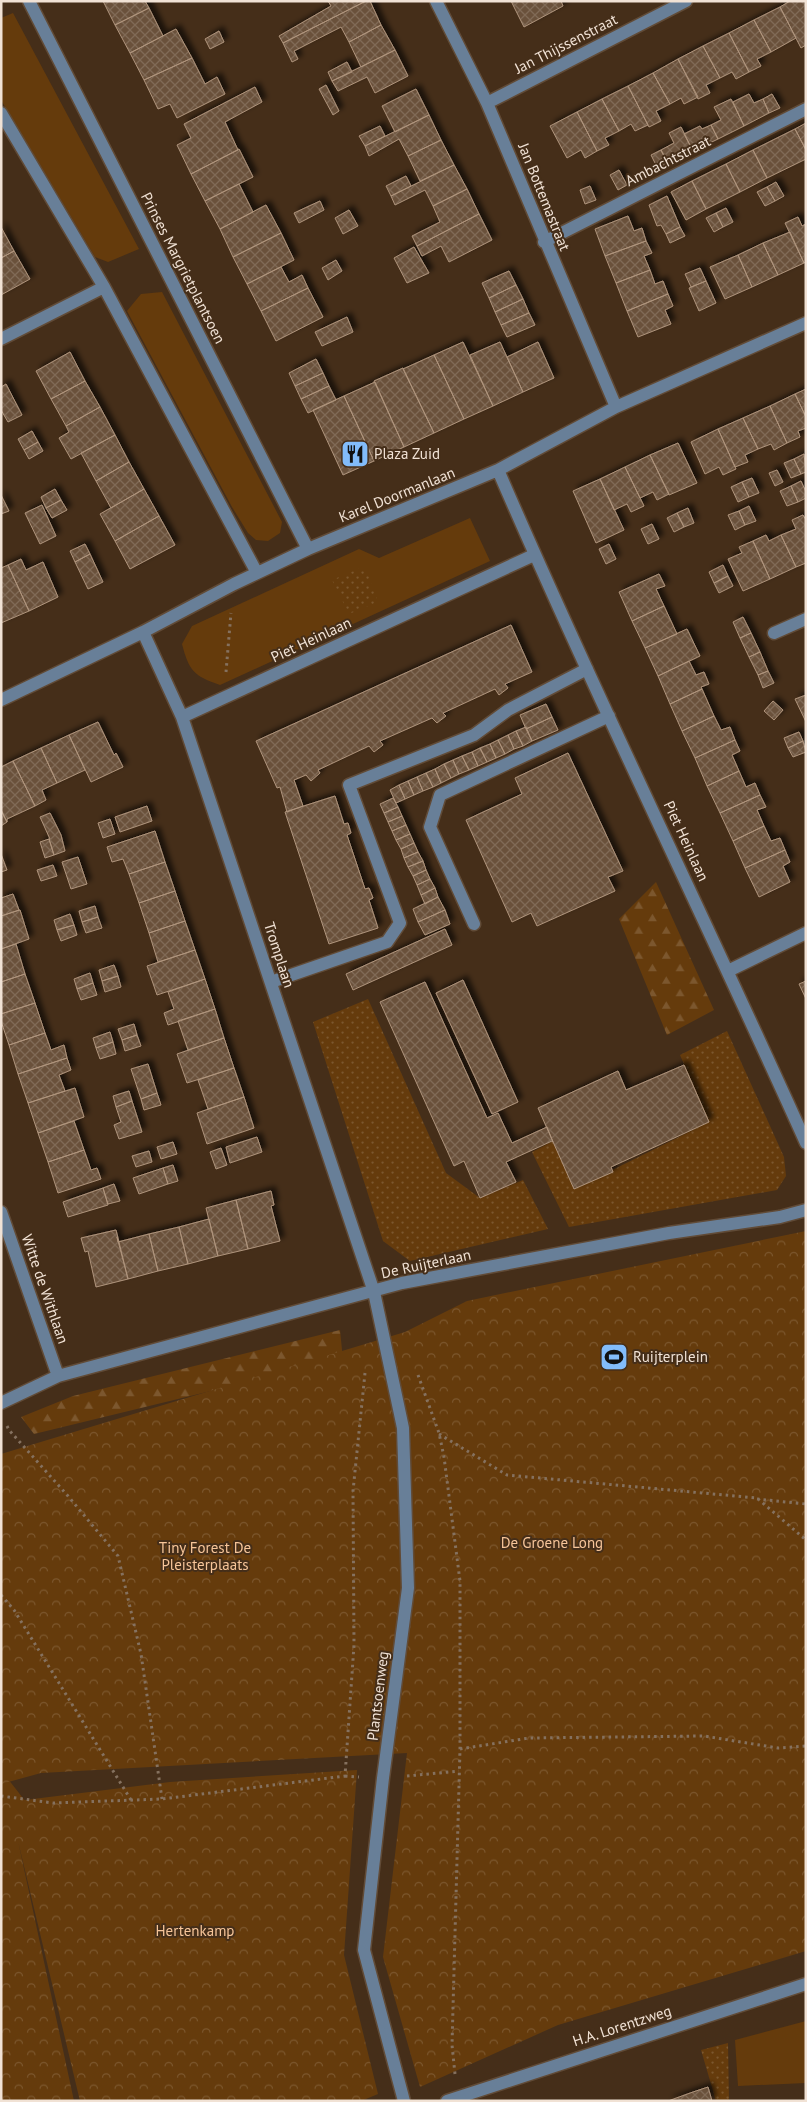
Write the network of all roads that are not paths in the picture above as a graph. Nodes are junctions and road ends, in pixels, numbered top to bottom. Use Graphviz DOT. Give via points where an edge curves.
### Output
graph roads {
  1 [pos="29,1"];
  2 [pos="436,1"];
  3 [pos="686,1"];
  4 [pos="487,103"];
  5 [pos="806,109"];
  6 [pos="1,113"];
  7 [pos="544,242"];
  8 [pos="104,287"];
  9 [pos="806,323"];
  10 [pos="1,339"];
  11 [pos="616,407"];
  12 [pos="498,470"];
  13 [pos="308,549"];
  14 [pos="534,555"];
  15 [pos="257,573"];
  16 [pos="806,619"];
  17 [pos="143,632"];
  18 [pos="774,633"];
  19 [pos="587,669"];
  20 [pos="1,700"];
  21 [pos="609,716"];
  22 [pos="182,717"];
  23 [pos="474,924"];
  24 [pos="806,933"];
  25 [pos="728,971"];
  26 [pos="271,982"];
  27 [pos="806,1143"];
  28 [pos="806,1210"];
  29 [pos="1,1212"];
  30 [pos="374,1292"];
  31 [pos="58,1376"];
  32 [pos="1,1403"];
  33 [pos="806,1984"];
  34 [pos="453,2099"];
  35 [pos="404,2101"];
  1 -- 13 [label="street, Prinses Margrietplantsoen"];
  2 -- 4 [label="street, Jan Bottemastraat"];
  3 -- 4 [label="street, Jan Thijssenstraat"];
  4 -- 7 [label="street, Jan Bottemastraat"];
  5 -- 7 [label="street, Ambachtstraat"];
  6 -- 8 [label="street"];
  7 -- 11 [label="street, Jan Bottemastraat"];
  8 -- 10 [label="street"];
  8 -- 15 [label="street"];
  9 -- 11 [label="street, Karel Doormanlaan"];
  11 -- 12 [label="street, Karel Doormanlaan"];
  12 -- 13 [label="street, Karel Doormanlaan"];
  12 -- 14 [label="street, Piet Heinlaan"];
  13 -- 15 [label="street, Karel Doormanlaan"];
  14 -- 19 [label="street, Piet Heinlaan"];
  14 -- 22 [label="street, Piet Heinlaan"];
  15 -- 17 [label="street, Karel Doormanlaan"];
  16 -- 18 [label="street"];
  17 -- 20 [label="street, Karel Doormanlaan"];
  17 -- 22 [label="street, Tromplaan"];
  19 -- 21 [label="street, Piet Heinlaan"];
  19 -- 26 [label="street" via="508,710 474,735 349,785 400,923 386,942"];
  21 -- 23 [label="street" via="440,795 430,827"];
  21 -- 25 [label="street, Piet Heinlaan"];
  22 -- 26 [label="street, Tromplaan"];
  24 -- 25 [label="street"];
  25 -- 27 [label="street, Piet Heinlaan"];
  26 -- 30 [label="street, Tromplaan"];
  28 -- 30 [label="street, De Ruijterlaan" via="780,1218 669,1233 402,1283"];
  29 -- 31 [label="street, Witte de Withlaan"];
  30 -- 31 [label="street, De Ruijterlaan"];
  30 -- 35 [label="street, Plantsoenweg" via="402,1428 408,1588 364,1950"];
  31 -- 32 [label="street, De Ruijterlaan"];
  33 -- 34 [label="street, H.A. Lorentzweg"];
}
